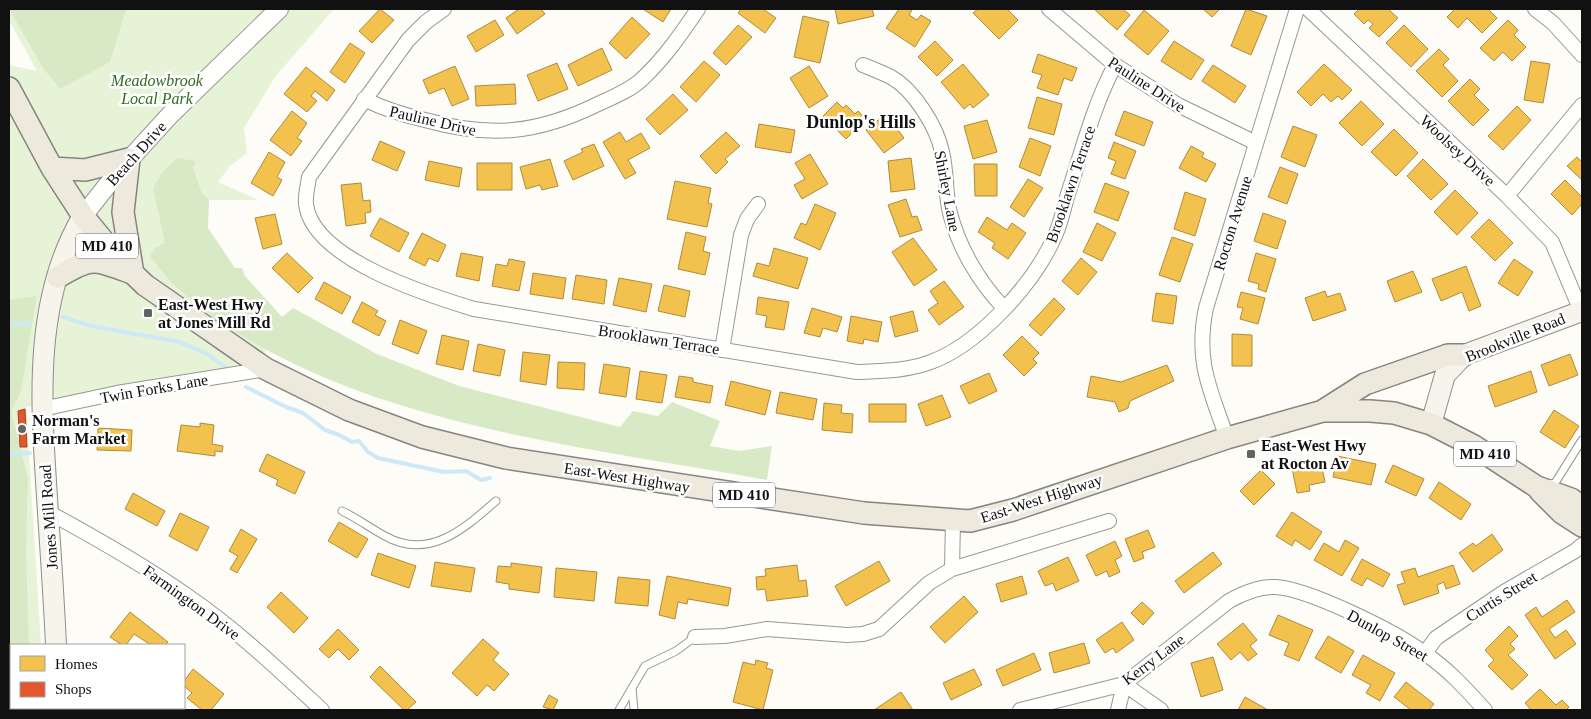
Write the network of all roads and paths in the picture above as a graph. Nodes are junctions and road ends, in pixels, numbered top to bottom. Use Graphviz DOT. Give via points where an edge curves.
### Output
graph roads {
  1 [pos="279,9"];
  2 [pos="444,9"];
  3 [pos="698,9"];
  4 [pos="1049,9"];
  5 [pos="1297,9"];
  6 [pos="1308,9"];
  7 [pos="1535,9"];
  8 [pos="1582,55"];
  9 [pos="864,65"];
  10 [pos="1115,65"];
  11 [pos="9,88"];
  12 [pos="364,99"];
  13 [pos="1582,105"];
  14 [pos="1256,143"];
  15 [pos="129,159"];
  16 [pos="52,168"];
  17 [pos="1507,196"];
  18 [pos="758,204"];
  19 [pos="83,216"];
  20 [pos="133,274"];
  21 [pos="58,278"];
  22 [pos="1004,308"];
  23 [pos="1582,311"];
  24 [pos="722,350"];
  25 [pos="1464,355"];
  26 [pos="266,369"];
  27 [pos="42,409"];
  28 [pos="1323,411"];
  29 [pos="1431,424"];
  30 [pos="1227,438"];
  31 [pos="1582,440"];
  32 [pos="1537,487"];
  33 [pos="496,501"];
  34 [pos="1582,507"];
  35 [pos="342,511"];
  36 [pos="48,512"];
  37 [pos="953,521"];
  38 [pos="1109,521"];
  39 [pos="1582,526"];
  40 [pos="1582,545"];
  41 [pos="952,569"];
  42 [pos="1275,586"];
  43 [pos="695,637"];
  44 [pos="56,644"];
  45 [pos="1424,653"];
  46 [pos="1124,684"];
  47 [pos="632,688"];
  48 [pos="322,710"];
  49 [pos="619,710"];
  50 [pos="634,710"];
  51 [pos="1020,710"];
  52 [pos="1118,710"];
  53 [pos="1161,710"];
  54 [pos="1485,710"];
  1 -- 15 [label="street, Beach Drive"];
  2 -- 12 [label="street, Brooklawn Terrace" via="408,40"];
  3 -- 12 [label="street, Pauline Drive" via="669,51 640,81 569,118 514,131 485,132 458,129 384,110"];
  4 -- 10 [label="street, Pauline Drive"];
  5 -- 14 [label="street, Rocton Avenue"];
  6 -- 17 [label="street, Woolsey Drive"];
  7 -- 8 [label="street" via="1553,22"];
  9 -- 22 [label="street, Shirley Lane" via="893,78 927,116 942,151 949,211 958,240 990,294"];
  10 -- 14 [label="street, Pauline Drive" via="1178,106"];
  10 -- 22 [label="street, Brooklawn Terrace" via="1102,90 1054,240 1034,273"];
  11 -- 16 [label="main road, East-West Highway / MD 410"];
  12 -- 24 [label="street, Brooklawn Terrace" via="309,177 306,204 315,228 329,244 373,271 435,297 474,309"];
  13 -- 17 [label="street"];
  14 -- 30 [label="street, Rocton Avenue" via="1201,331 1205,376"];
  15 -- 16 [label="main road" via="85,170"];
  15 -- 19 [label="street, Beach Drive"];
  15 -- 20 [label="main road" via="123,212"];
  16 -- 19 [label="main road, East-West Highway / MD 410"];
  17 -- 23 [label="street, Woolsey Drive" via="1552,242"];
  18 -- 24 [label="street" via="741,235"];
  19 -- 20 [label="main road, East-West Highway / MD 410"];
  19 -- 21 [label="main road, Jones Mill Road" via="70,240"];
  20 -- 21 [label="main road" via="87,261"];
  20 -- 26 [label="main road, East-West Highway / MD 410" via="160,297"];
  21 -- 27 [label="main road, Jones Mill Road" via="43,356"];
  22 -- 24 [label="street, Brooklawn Terrace" via="957,350 929,363 896,371 857,372"];
  23 -- 25 [label="main road, Brookville Road"];
  25 -- 28 [label="main road" via="1448,355 1365,384"];
  25 -- 29 [label="main road, Brookville Road" via="1445,375"];
  26 -- 27 [label="street, Twin Forks Lane" via="117,393"];
  26 -- 37 [label="main road, East-West Highway / MD 410" via="367,417 422,437 506,458 864,514"];
  27 -- 36 [label="main road, Jones Mill Road"];
  28 -- 29 [label="main road, East-West Highway / MD 410" via="1370,410"];
  28 -- 30 [label="main road, East-West Highway / MD 410"];
  29 -- 32 [label="main road, East-West Highway / MD 410" via="1474,446"];
  30 -- 37 [label="main road, East-West Highway / MD 410" via="1013,510"];
  31 -- 32 [label="lane" via="1555,483"];
  32 -- 34 [label="main road, East-West Highway / MD 410" via="1571,499"];
  32 -- 39 [label="main road, East-West Highway / MD 410" via="1562,513"];
  33 -- 35 [label="lane" via="451,537 420,544 385,537"];
  36 -- 44 [label="main road, Jones Mill Road"];
  36 -- 48 [label="street, Farmington Drive" via="131,558 190,597 258,650"];
  37 -- 41 [label="street"];
  38 -- 41 [label="street"];
  40 -- 45 [label="street, Curtis Street" via="1436,638"];
  41 -- 43 [label="street" via="929,583 878,629 863,634 847,636 767,629"];
  42 -- 45 [label="street, Dunlop Street" via="1303,592 1373,624"];
  42 -- 46 [label="street, Kerry Lane" via="1248,590 1229,601"];
  43 -- 47 [label="lane" via="676,651 645,666"];
  45 -- 54 [label="street, Dunlop Street"];
  46 -- 51 [label="street, Kerry Lane"];
  46 -- 52 [label="street"];
  46 -- 53 [label="street"];
  47 -- 49 [label="lane"];
  47 -- 50 [label="lane"];
}
